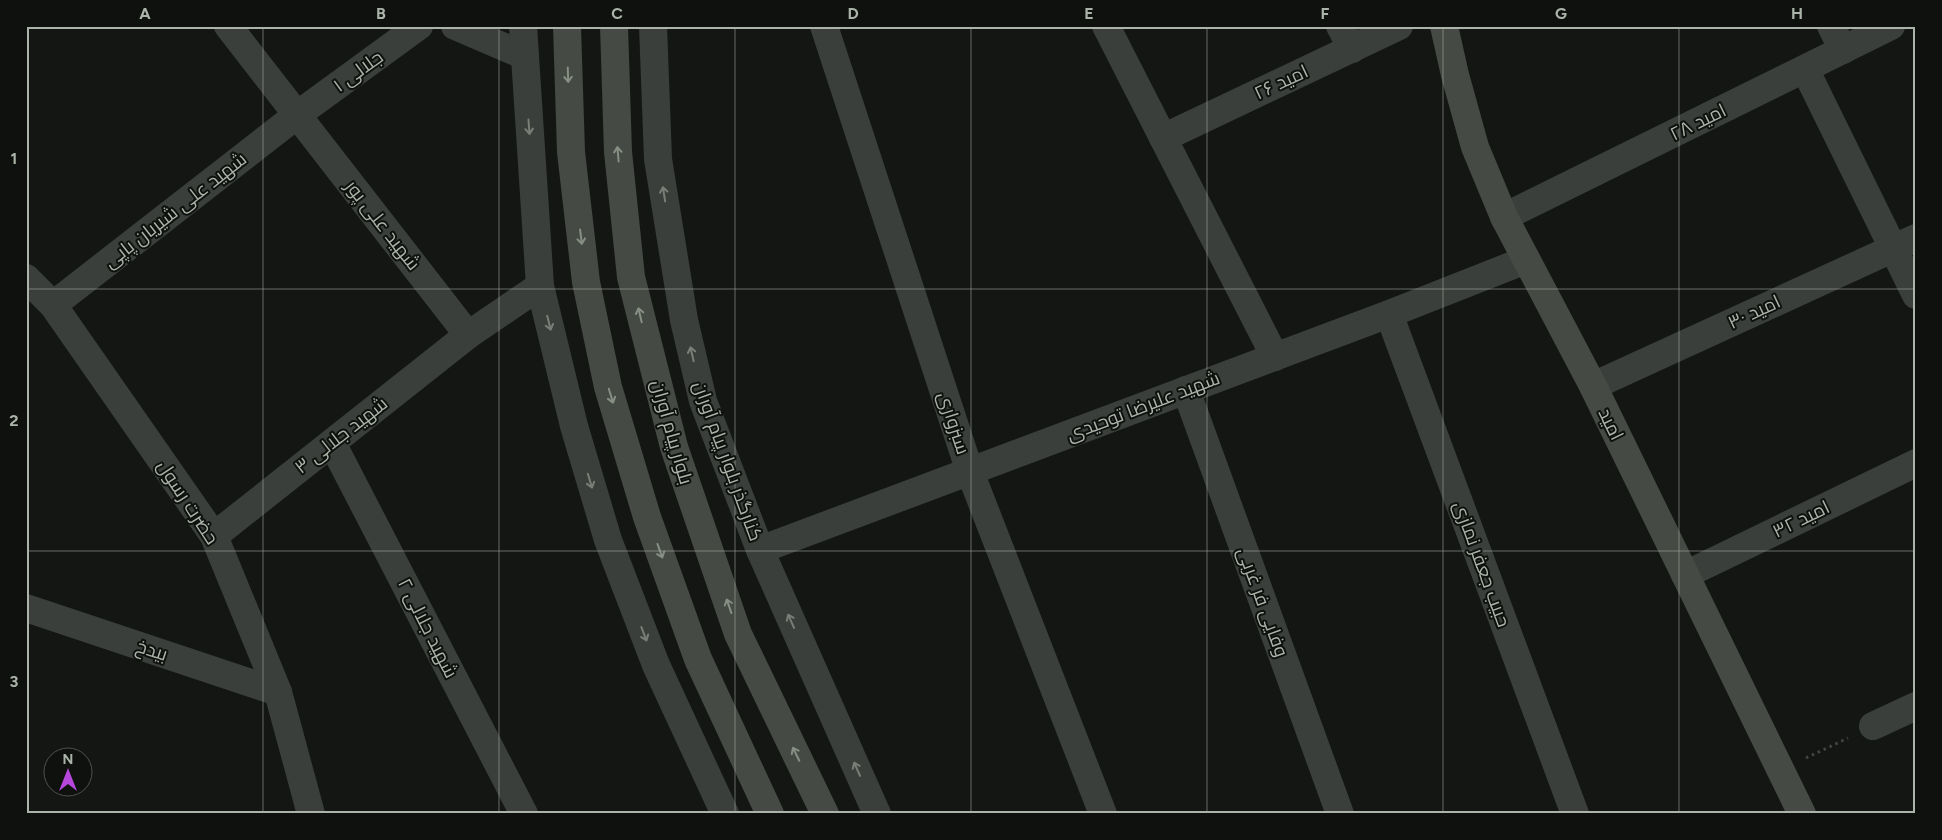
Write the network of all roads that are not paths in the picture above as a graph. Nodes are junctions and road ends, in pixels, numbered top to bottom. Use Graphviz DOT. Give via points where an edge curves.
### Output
graph roads {
  1 [pos="228,26"];
  2 [pos="419,26"];
  3 [pos="455,26"];
  4 [pos="524,26"];
  5 [pos="567,26"];
  6 [pos="614,26"];
  7 [pos="653,26"];
  8 [pos="824,26"];
  9 [pos="1106,26"];
  10 [pos="1399,26"];
  11 [pos="1444,26"];
  12 [pos="1831,26"];
  13 [pos="1891,26"];
  14 [pos="1346,38"];
  15 [pos="1842,50"];
  16 [pos="524,56"];
  17 [pos="1805,69"];
  18 [pos="298,115"];
  19 [pos="1163,138"];
  20 [pos="1504,217"];
  21 [pos="1904,243"];
  22 [pos="1526,260"];
  23 [pos="26,278"];
  24 [pos="540,286"];
  25 [pos="1916,294"];
  26 [pos="53,305"];
  27 [pos="1389,314"];
  28 [pos="468,335"];
  29 [pos="1274,357"];
  30 [pos="1593,386"];
  31 [pos="1186,390"];
  32 [pos="332,443"];
  33 [pos="1916,463"];
  34 [pos="970,472"];
  35 [pos="214,536"];
  36 [pos="760,550"];
  37 [pos="1685,575"];
  38 [pos="26,608"];
  39 [pos="278,692"];
  40 [pos="1916,706"];
  41 [pos="1873,726"];
  42 [pos="311,814"];
  43 [pos="524,814"];
  44 [pos="725,814"];
  45 [pos="770,814"];
  46 [pos="825,814"];
  47 [pos="877,814"];
  48 [pos="1103,814"];
  49 [pos="1340,814"];
  50 [pos="1575,814"];
  51 [pos="1802,814"];
  1 -- 18 [label="street, شهید علی پور"];
  2 -- 18 [label="street, جلالی ۱"];
  3 -- 16 [label="street"];
  4 -- 16 [label="street"];
  5 -- 45 [label="main road, one-way" via="571,152 586,282 608,387 647,517 698,659"];
  46 -- 6 [label="main road, بلوار پیام آوران, one-way" via="738,634 674,447 631,277 618,152"];
  36 -- 7 [label="street, کنارگذر بلوار پیام آوران, one-way" via="702,401 684,320 658,159"];
  8 -- 34 [label="street, سبزواری"];
  9 -- 19 [label="street"];
  10 -- 14 [label="street, امید ۲۶"];
  11 -- 20 [label="main road, امید" via="1475,147"];
  12 -- 15 [label="street"];
  13 -- 15 [label="street, امید ۲۸"];
  14 -- 19 [label="street, امید ۲۶"];
  15 -- 17 [label="street, امید ۲۸"];
  16 -- 24 [label="street, one-way"];
  17 -- 20 [label="street, امید ۲۸"];
  17 -- 21 [label="street"];
  18 -- 26 [label="street, شهید علی شیریان پاپی"];
  18 -- 28 [label="street, شهید علی پور"];
  19 -- 29 [label="street"];
  20 -- 22 [label="main road, امید"];
  21 -- 25 [label="street"];
  21 -- 30 [label="street, امید ۳۰"];
  22 -- 27 [label="street, شهید علیرضا توحیدی"];
  22 -- 30 [label="main road, امید"];
  23 -- 26 [label="street, حضرت رسول"];
  24 -- 28 [label="street, شهید جلالی ۳"];
  24 -- 44 [label="street, one-way" via="574,426 608,540 656,665"];
  26 -- 35 [label="street, حضرت رسول"];
  27 -- 29 [label="street, شهید علیرضا توحیدی"];
  27 -- 50 [label="street, حبیب جعفر نمازی"];
  28 -- 32 [label="street, شهید جلالی ۳"];
  29 -- 31 [label="street, شهید علیرضا توحیدی"];
  30 -- 37 [label="main road, امید"];
  31 -- 34 [label="street, شهید علیرضا توحیدی"];
  31 -- 49 [label="street, وفایی فر غربی"];
  32 -- 35 [label="street, شهید جلالی ۳"];
  32 -- 43 [label="street, شهید جلالی ۲"];
  33 -- 37 [label="street, امید ۳۲"];
  34 -- 36 [label="street, شهید علیرضا توحیدی"];
  34 -- 48 [label="street, سبزواری"];
  35 -- 39 [label="street, حضرت رسول"];
  47 -- 36 [label="street, کنارگذر بلوار پیام آوران, one-way"];
  37 -- 51 [label="main road, امید"];
  38 -- 39 [label="street, بیدخ"];
  39 -- 42 [label="street, حضرت رسول"];
  40 -- 41 [label="street"];
}
